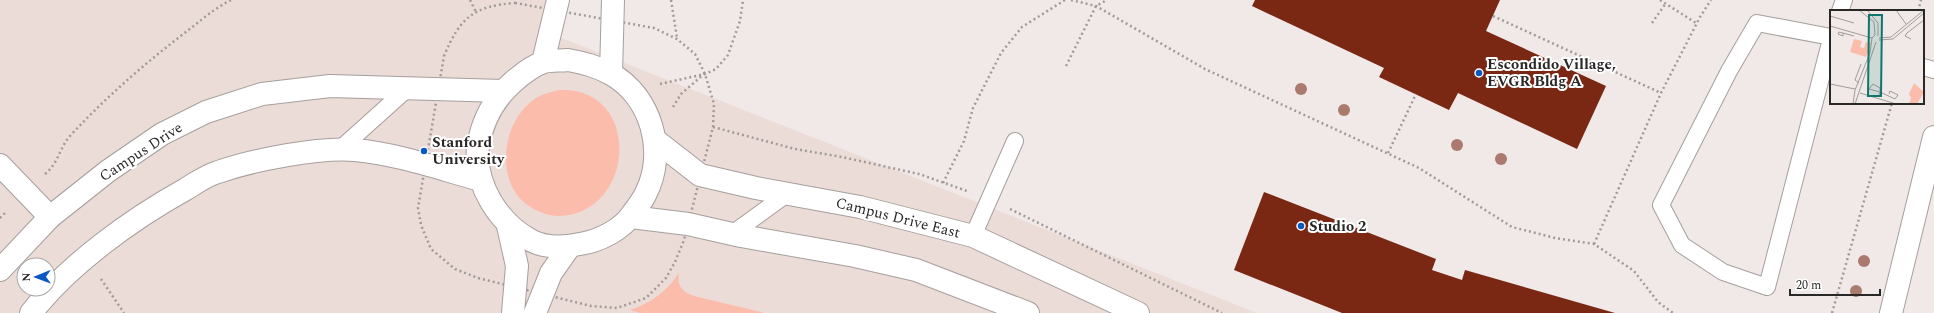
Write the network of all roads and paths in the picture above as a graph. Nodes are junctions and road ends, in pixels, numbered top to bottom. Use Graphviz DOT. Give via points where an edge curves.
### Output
graph roads {
  1 [pos="232,0"];
  2 [pos="470,0"];
  3 [pos="612,0"];
  4 [pos="671,0"];
  5 [pos="743,0"];
  6 [pos="1066,0"];
  7 [pos="1071,0"];
  8 [pos="1107,0"];
  9 [pos="1660,0"];
  10 [pos="1711,0"];
  11 [pos="1844,0"];
  12 [pos="1921,0"];
  13 [pos="515,2"];
  14 [pos="1666,3"];
  15 [pos="550,4"];
  16 [pos="1096,6"];
  17 [pos="1840,10"];
  18 [pos="1918,10"];
  19 [pos="476,12"];
  20 [pos="1493,16"];
  21 [pos="626,22"];
  22 [pos="1652,23"];
  23 [pos="1696,23"];
  24 [pos="1830,38"];
  25 [pos="677,39"];
  26 [pos="1830,42"];
  27 [pos="544,62"];
  28 [pos="1066,66"];
  29 [pos="1924,67"];
  30 [pos="1934,70"];
  31 [pos="705,74"];
  32 [pos="441,76"];
  33 [pos="619,80"];
  34 [pos="407,89"];
  35 [pos="503,91"];
  36 [pos="1661,93"];
  37 [pos="1416,94"];
  38 [pos="1892,104"];
  39 [pos="435,107"];
  40 [pos="713,127"];
  41 [pos="1934,137"];
  42 [pos="655,140"];
  43 [pos="1015,141"];
  44 [pos="339,150"];
  45 [pos="427,153"];
  46 [pos="1388,153"];
  47 [pos="704,159"];
  48 [pos="0,165"];
  49 [pos="44,174"];
  50 [pos="423,176"];
  51 [pos="481,180"];
  52 [pos="943,183"];
  53 [pos="970,192"];
  54 [pos="787,194"];
  55 [pos="1003,205"];
  56 [pos="50,217"];
  57 [pos="631,217"];
  58 [pos="508,226"];
  59 [pos="732,234"];
  60 [pos="973,236"];
  61 [pos="684,240"];
  62 [pos="1594,244"];
  63 [pos="570,246"];
  64 [pos="86,256"];
  65 [pos="0,270"];
  66 [pos="500,283"];
  67 [pos="559,299"];
  68 [pos="31,313"];
  69 [pos="124,313"];
  70 [pos="513,313"];
  71 [pos="535,313"];
  72 [pos="1028,313"];
  73 [pos="1138,313"];
  74 [pos="1222,313"];
  75 [pos="1673,313"];
  76 [pos="1832,313"];
  77 [pos="1891,313"];
  1 -- 49 [label="path" via="219,6 162,50 112,93 68,137 50,170"];
  2 -- 19 [label="path"];
  3 -- 33 [label="street"];
  4 -- 25 [label="path"];
  5 -- 31 [label="path" via="740,21 728,55 716,69"];
  6 -- 52 [label="path" via="1022,27 1001,53 973,108 964,141"];
  7 -- 16 [label="path"];
  8 -- 16 [label="path"];
  9 -- 14 [label="path"];
  10 -- 23 [label="path"];
  11 -- 17 [label="lane"];
  12 -- 18 [label="path"];
  13 -- 15 [label="path"];
  13 -- 19 [label="path" via="496,4"];
  14 -- 22 [label="path"];
  14 -- 23 [label="path"];
  15 -- 27 [label="street"];
  16 -- 28 [label="path"];
  16 -- 46 [label="path" via="1205,69"];
  19 -- 32 [label="path" via="463,21 450,40"];
  20 -- 36 [label="path"];
  21 -- 25 [label="path" via="654,28"];
  23 -- 36 [label="path"];
  24 -- 26 [label="lane" via="1757,23 1729,71 1661,205 1682,245 1723,272 1767,287"];
  25 -- 31 [label="path" via="695,54"];
  27 -- 33 [label="street" via="568,60 589,64"];
  27 -- 35 [label="street" via="519,77"];
  29 -- 30 [label="lane"];
  31 -- 33 [label="path" via="662,84"];
  31 -- 40 [label="path" via="714,104"];
  31 -- 42 [label="path" via="681,94"];
  33 -- 42 [label="street" via="639,100 650,119"];
  34 -- 35 [label="street, Campus Drive"];
  34 -- 44 [label="lane"];
  34 -- 56 [label="street, Campus Drive" via="330,86 262,94 206,112 156,138 108,170"];
  35 -- 51 [label="street" via="485,120 478,147"];
  36 -- 62 [label="path"];
  37 -- 46 [label="path"];
  38 -- 76 [label="path"];
  39 -- 45 [label="path"];
  40 -- 47 [label="path"];
  40 -- 52 [label="path" via="795,149 842,156 919,174"];
  41 -- 77 [label="street"];
  42 -- 54 [label="street, Campus Drive East" via="700,175"];
  42 -- 57 [label="street" via="655,166 647,192"];
  43 -- 60 [label="lane"];
  44 -- 51 [label="street" via="394,156"];
  44 -- 64 [label="street" via="282,157 216,172 165,200"];
  46 -- 62 [label="path" via="1419,168 1512,227 1555,238"];
  48 -- 56 [label="street"];
  50 -- 66 [label="path" via="418,208 421,225 431,250 455,269"];
  51 -- 58 [label="street" via="493,206"];
  52 -- 53 [label="path"];
  54 -- 59 [label="lane"];
  54 -- 60 [label="street, Campus Drive East" via="860,207"];
  55 -- 74 [label="path"];
  56 -- 65 [label="street, Campus Drive"];
  57 -- 59 [label="street" via="688,224"];
  57 -- 63 [label="street" via="603,237"];
  58 -- 63 [label="street" via="533,241"];
  58 -- 70 [label="street" via="517,266"];
  59 -- 72 [label="street" via="855,256 916,270"];
  60 -- 73 [label="street, Campus Drive East"];
  61 -- 67 [label="path" via="666,278 646,298 618,308 591,306"];
  62 -- 75 [label="path" via="1634,271 1658,302"];
  63 -- 71 [label="street" via="551,273"];
  64 -- 68 [label="street" via="45,294"];
  64 -- 69 [label="path"];
}
